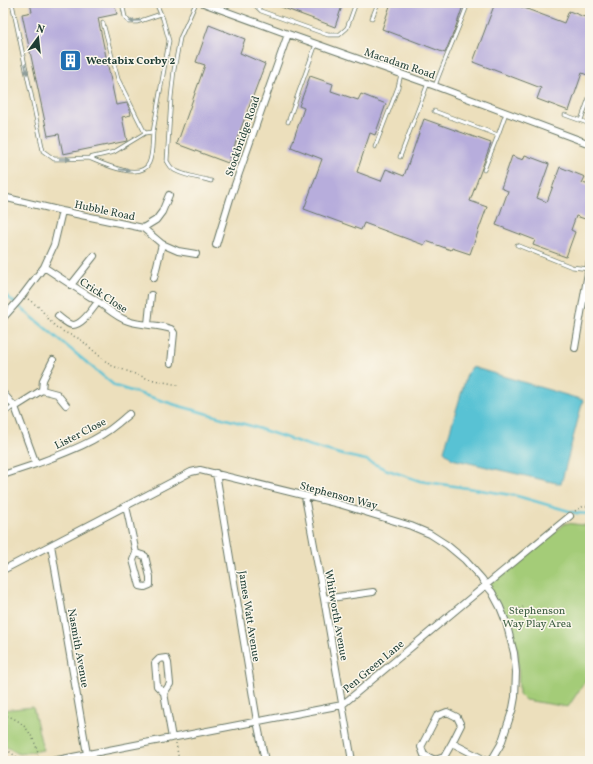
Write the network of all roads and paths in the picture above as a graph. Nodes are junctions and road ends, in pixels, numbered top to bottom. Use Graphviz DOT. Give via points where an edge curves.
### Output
graph roads {
  1 [pos="12,3"];
  2 [pos="122,3"];
  3 [pos="156,3"];
  4 [pos="196,3"];
  5 [pos="203,3"];
  6 [pos="253,3"];
  7 [pos="356,3"];
  8 [pos="378,3"];
  9 [pos="468,3"];
  10 [pos="161,14"];
  11 [pos="372,18"];
  12 [pos="103,23"];
  13 [pos="288,34"];
  14 [pos="316,44"];
  15 [pos="401,74"];
  16 [pos="428,84"];
  17 [pos="435,86"];
  18 [pos="590,95"];
  19 [pos="588,104"];
  20 [pos="434,111"];
  21 [pos="506,113"];
  22 [pos="565,115"];
  23 [pos="581,120"];
  24 [pos="288,122"];
  25 [pos="590,124"];
  26 [pos="153,132"];
  27 [pos="145,133"];
  28 [pos="498,135"];
  29 [pos="590,144"];
  30 [pos="375,147"];
  31 [pos="400,157"];
  32 [pos="88,158"];
  33 [pos="484,170"];
  34 [pos="211,181"];
  35 [pos="169,195"];
  36 [pos="3,197"];
  37 [pos="62,211"];
  38 [pos="143,228"];
  39 [pos="162,244"];
  40 [pos="216,245"];
  41 [pos="517,245"];
  42 [pos="196,254"];
  43 [pos="94,256"];
  44 [pos="590,261"];
  45 [pos="44,267"];
  46 [pos="589,272"];
  47 [pos="154,278"];
  48 [pos="71,285"];
  49 [pos="151,295"];
  50 [pos="21,298"];
  51 [pos="98,302"];
  52 [pos="58,316"];
  53 [pos="4,317"];
  54 [pos="148,324"];
  55 [pos="575,348"];
  56 [pos="53,360"];
  57 [pos="171,363"];
  58 [pos="178,385"];
  59 [pos="42,390"];
  60 [pos="3,393"];
  61 [pos="66,405"];
  62 [pos="15,406"];
  63 [pos="129,414"];
  64 [pos="3,415"];
  65 [pos="36,464"];
  66 [pos="216,473"];
  67 [pos="3,475"];
  68 [pos="305,497"];
  69 [pos="590,506"];
  70 [pos="126,507"];
  71 [pos="578,509"];
  72 [pos="570,516"];
  73 [pos="51,545"];
  74 [pos="136,553"];
  75 [pos="3,570"];
  76 [pos="486,585"];
  77 [pos="373,592"];
  78 [pos="324,600"];
  79 [pos="523,607"];
  80 [pos="520,609"];
  81 [pos="512,613"];
  82 [pos="545,629"];
  83 [pos="164,693"];
  84 [pos="342,705"];
  85 [pos="3,715"];
  86 [pos="257,721"];
  87 [pos="174,740"];
  88 [pos="452,743"];
  89 [pos="3,747"];
  90 [pos="90,754"];
  91 [pos="22,761"];
  92 [pos="40,761"];
  93 [pos="52,761"];
  94 [pos="93,761"];
  95 [pos="180,761"];
  96 [pos="265,761"];
  97 [pos="352,761"];
  98 [pos="487,761"];
  99 [pos="492,761"];
  1 -- 32 [label="lane, one-way" via="43,151 54,159"];
  10 -- 2 [label="lane, one-way" via="129,22 125,17"];
  3 -- 10 [label="lane"];
  4 -- 34 [label="lane" via="180,38 174,70 167,161 179,172"];
  5 -- 13 [label="street, Macadam Road"];
  6 -- 7 [label="lane" via="261,11 328,35 338,35 347,28"];
  8 -- 11 [label="lane"];
  9 -- 17 [label="lane"];
  10 -- 26 [label="lane" via="169,41"];
  12 -- 27 [label="lane" via="118,79"];
  13 -- 14 [label="street, Macadam Road"];
  13 -- 40 [label="street, Stockbridge Road"];
  14 -- 15 [label="street, Macadam Road"];
  14 -- 24 [label="lane"];
  15 -- 16 [label="street, Macadam Road"];
  15 -- 30 [label="lane"];
  16 -- 17 [label="street, Macadam Road"];
  16 -- 31 [label="lane"];
  17 -- 21 [label="street, Macadam Road"];
  18 -- 19 [label="lane"];
  19 -- 23 [label="lane"];
  20 -- 28 [label="lane"];
  21 -- 28 [label="lane"];
  21 -- 29 [label="street, Macadam Road"];
  22 -- 23 [label="lane"];
  23 -- 25 [label="lane"];
  26 -- 27 [label="lane"];
  32 -- 26 [label="lane, one-way" via="118,169 141,171 149,163"];
  27 -- 32 [label="lane" via="114,152"];
  28 -- 33 [label="lane"];
  35 -- 38 [label="street" via="156,220"];
  36 -- 37 [label="street, Hubble Road"];
  37 -- 38 [label="street, Hubble Road"];
  37 -- 45 [label="street" via="54,245"];
  38 -- 39 [label="street, Hubble Road"];
  39 -- 42 [label="street, Hubble Road" via="178,251"];
  39 -- 47 [label="street"];
  41 -- 46 [label="lane"];
  43 -- 48 [label="street"];
  44 -- 46 [label="street"];
  45 -- 48 [label="street, Crick Close"];
  45 -- 50 [label="street"];
  46 -- 55 [label="street"];
  48 -- 51 [label="street, Crick Close"];
  49 -- 54 [label="street"];
  50 -- 53 [label="street"];
  50 -- 58 [label="path" via="40,308 56,327 80,339 110,365 149,379"];
  51 -- 52 [label="street" via="78,324 72,325"];
  51 -- 54 [label="street, Crick Close" via="117,317 129,322"];
  54 -- 57 [label="street, Crick Close" via="171,329 174,333"];
  56 -- 59 [label="street" via="43,380"];
  59 -- 61 [label="street" via="57,394"];
  59 -- 62 [label="street"];
  60 -- 62 [label="street"];
  62 -- 64 [label="lane"];
  62 -- 65 [label="street"];
  63 -- 65 [label="street, Lister Close" via="100,436"];
  65 -- 67 [label="street, Lister Close"];
  66 -- 68 [label="street, Stephenson Way"];
  66 -- 70 [label="street, Stephenson Way" via="200,470 191,472"];
  66 -- 86 [label="street, James Watt Avenue"];
  68 -- 76 [label="street, Stephenson Way" via="339,504 430,534 465,560"];
  68 -- 78 [label="street, Whitworth Avenue"];
  69 -- 71 [label="path"];
  70 -- 73 [label="street, Stephenson Way"];
  70 -- 74 [label="street"];
  72 -- 76 [label="street, Pen Green Lane"];
  73 -- 75 [label="street, Stephenson Way"];
  73 -- 90 [label="street, Nasmith Avenue"];
  74 -- 74 [label="street" via="145,556 150,578 150,584 145,587 140,586 133,560"];
  76 -- 84 [label="street, Pen Green Lane"];
  76 -- 99 [label="street, Stephenson Way" via="506,622 516,672 513,708 501,744"];
  77 -- 78 [label="street"];
  78 -- 84 [label="street, Whitworth Avenue"];
  79 -- 80 [label="path"];
  80 -- 81 [label="path"];
  80 -- 82 [label="path" via="523,614"];
  83 -- 83 [label="street" via="170,684 166,658 155,663 157,686"];
  83 -- 87 [label="street"];
  84 -- 86 [label="street, Pen Green Lane"];
  84 -- 97 [label="street, Whitworth Avenue"];
  85 -- 92 [label="path" via="13,718 26,728 35,741"];
  86 -- 87 [label="street, Pen Green Lane"];
  86 -- 96 [label="street, James Watt Avenue"];
  87 -- 90 [label="street, Pen Green Lane"];
  87 -- 95 [label="path"];
  88 -- 88 [label="street" via="444,757 435,760 424,755 421,747 437,716 447,712 457,717 461,725"];
  88 -- 98 [label="street"];
  89 -- 91 [label="path"];
  90 -- 93 [label="street, Pen Green Lane"];
  90 -- 94 [label="lane"];
}
